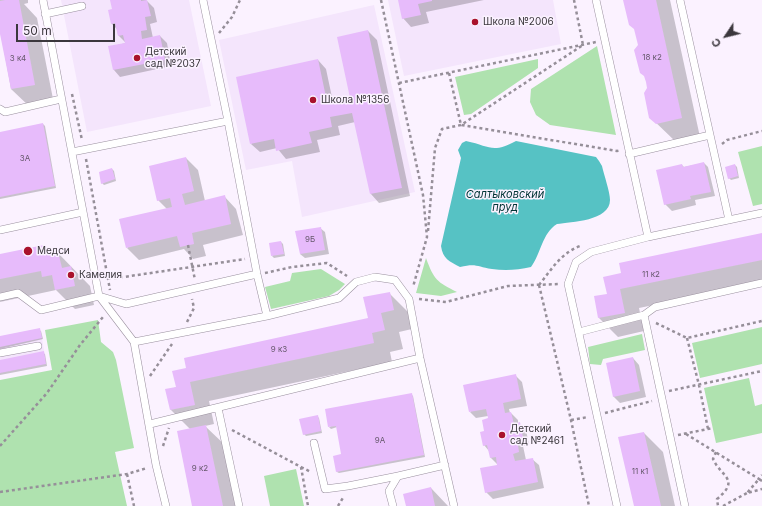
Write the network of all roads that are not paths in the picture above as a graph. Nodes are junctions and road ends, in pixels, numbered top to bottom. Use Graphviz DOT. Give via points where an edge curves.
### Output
graph roads {
  1 [pos="43,0"];
  2 [pos="203,0"];
  3 [pos="596,0"];
  4 [pos="680,0"];
  5 [pos="82,6"];
  6 [pos="45,14"];
  7 [pos="61,99"];
  8 [pos="2,111"];
  9 [pos="228,121"];
  10 [pos="710,135"];
  11 [pos="629,151"];
  12 [pos="72,152"];
  13 [pos="83,212"];
  14 [pos="762,212"];
  15 [pos="729,220"];
  16 [pos="0,230"];
  17 [pos="648,237"];
  18 [pos="257,274"];
  19 [pos="762,283"];
  20 [pos="0,296"];
  21 [pos="98,296"];
  22 [pos="644,315"];
  23 [pos="267,316"];
  24 [pos="579,332"];
  25 [pos="134,342"];
  26 [pos="38,346"];
  27 [pos="0,353"];
  28 [pos="420,358"];
  29 [pos="218,408"];
  30 [pos="150,424"];
  31 [pos="314,443"];
  32 [pos="445,465"];
  33 [pos="398,476"];
  34 [pos="166,506"];
  35 [pos="239,506"];
  36 [pos="393,506"];
  37 [pos="454,506"];
  38 [pos="617,506"];
  39 [pos="686,506"];
  1 -- 6 [label="lane"];
  2 -- 9 [label="lane"];
  3 -- 11 [label="lane"];
  4 -- 10 [label="lane"];
  5 -- 6 [label="lane"];
  6 -- 7 [label="lane"];
  7 -- 8 [label="lane"];
  7 -- 12 [label="lane"];
  9 -- 12 [label="lane"];
  9 -- 18 [label="lane"];
  10 -- 11 [label="lane"];
  10 -- 15 [label="lane"];
  11 -- 17 [label="lane"];
  12 -- 13 [label="lane"];
  13 -- 16 [label="lane"];
  13 -- 21 [label="lane"];
  14 -- 15 [label="lane"];
  15 -- 17 [label="lane"];
  17 -- 24 [label="lane" via="591,252 576,262 568,284"];
  18 -- 21 [label="lane" via="126,304"];
  18 -- 23 [label="lane"];
  19 -- 22 [label="lane" via="655,308"];
  20 -- 21 [label="lane" via="18,293 41,310"];
  21 -- 25 [label="lane"];
  22 -- 24 [label="lane"];
  22 -- 39 [label="lane"];
  23 -- 25 [label="lane"];
  23 -- 28 [label="lane" via="339,298 356,282 375,277 395,280 409,299"];
  24 -- 38 [label="lane"];
  25 -- 30 [label="lane"];
  26 -- 27 [label="lane"];
  28 -- 29 [label="lane"];
  28 -- 32 [label="lane"];
  29 -- 30 [label="lane"];
  29 -- 35 [label="lane"];
  30 -- 34 [label="lane"];
  31 -- 33 [label="lane" via="325,488"];
  32 -- 33 [label="lane"];
  32 -- 37 [label="lane"];
  33 -- 36 [label="lane" via="390,491"];
}
